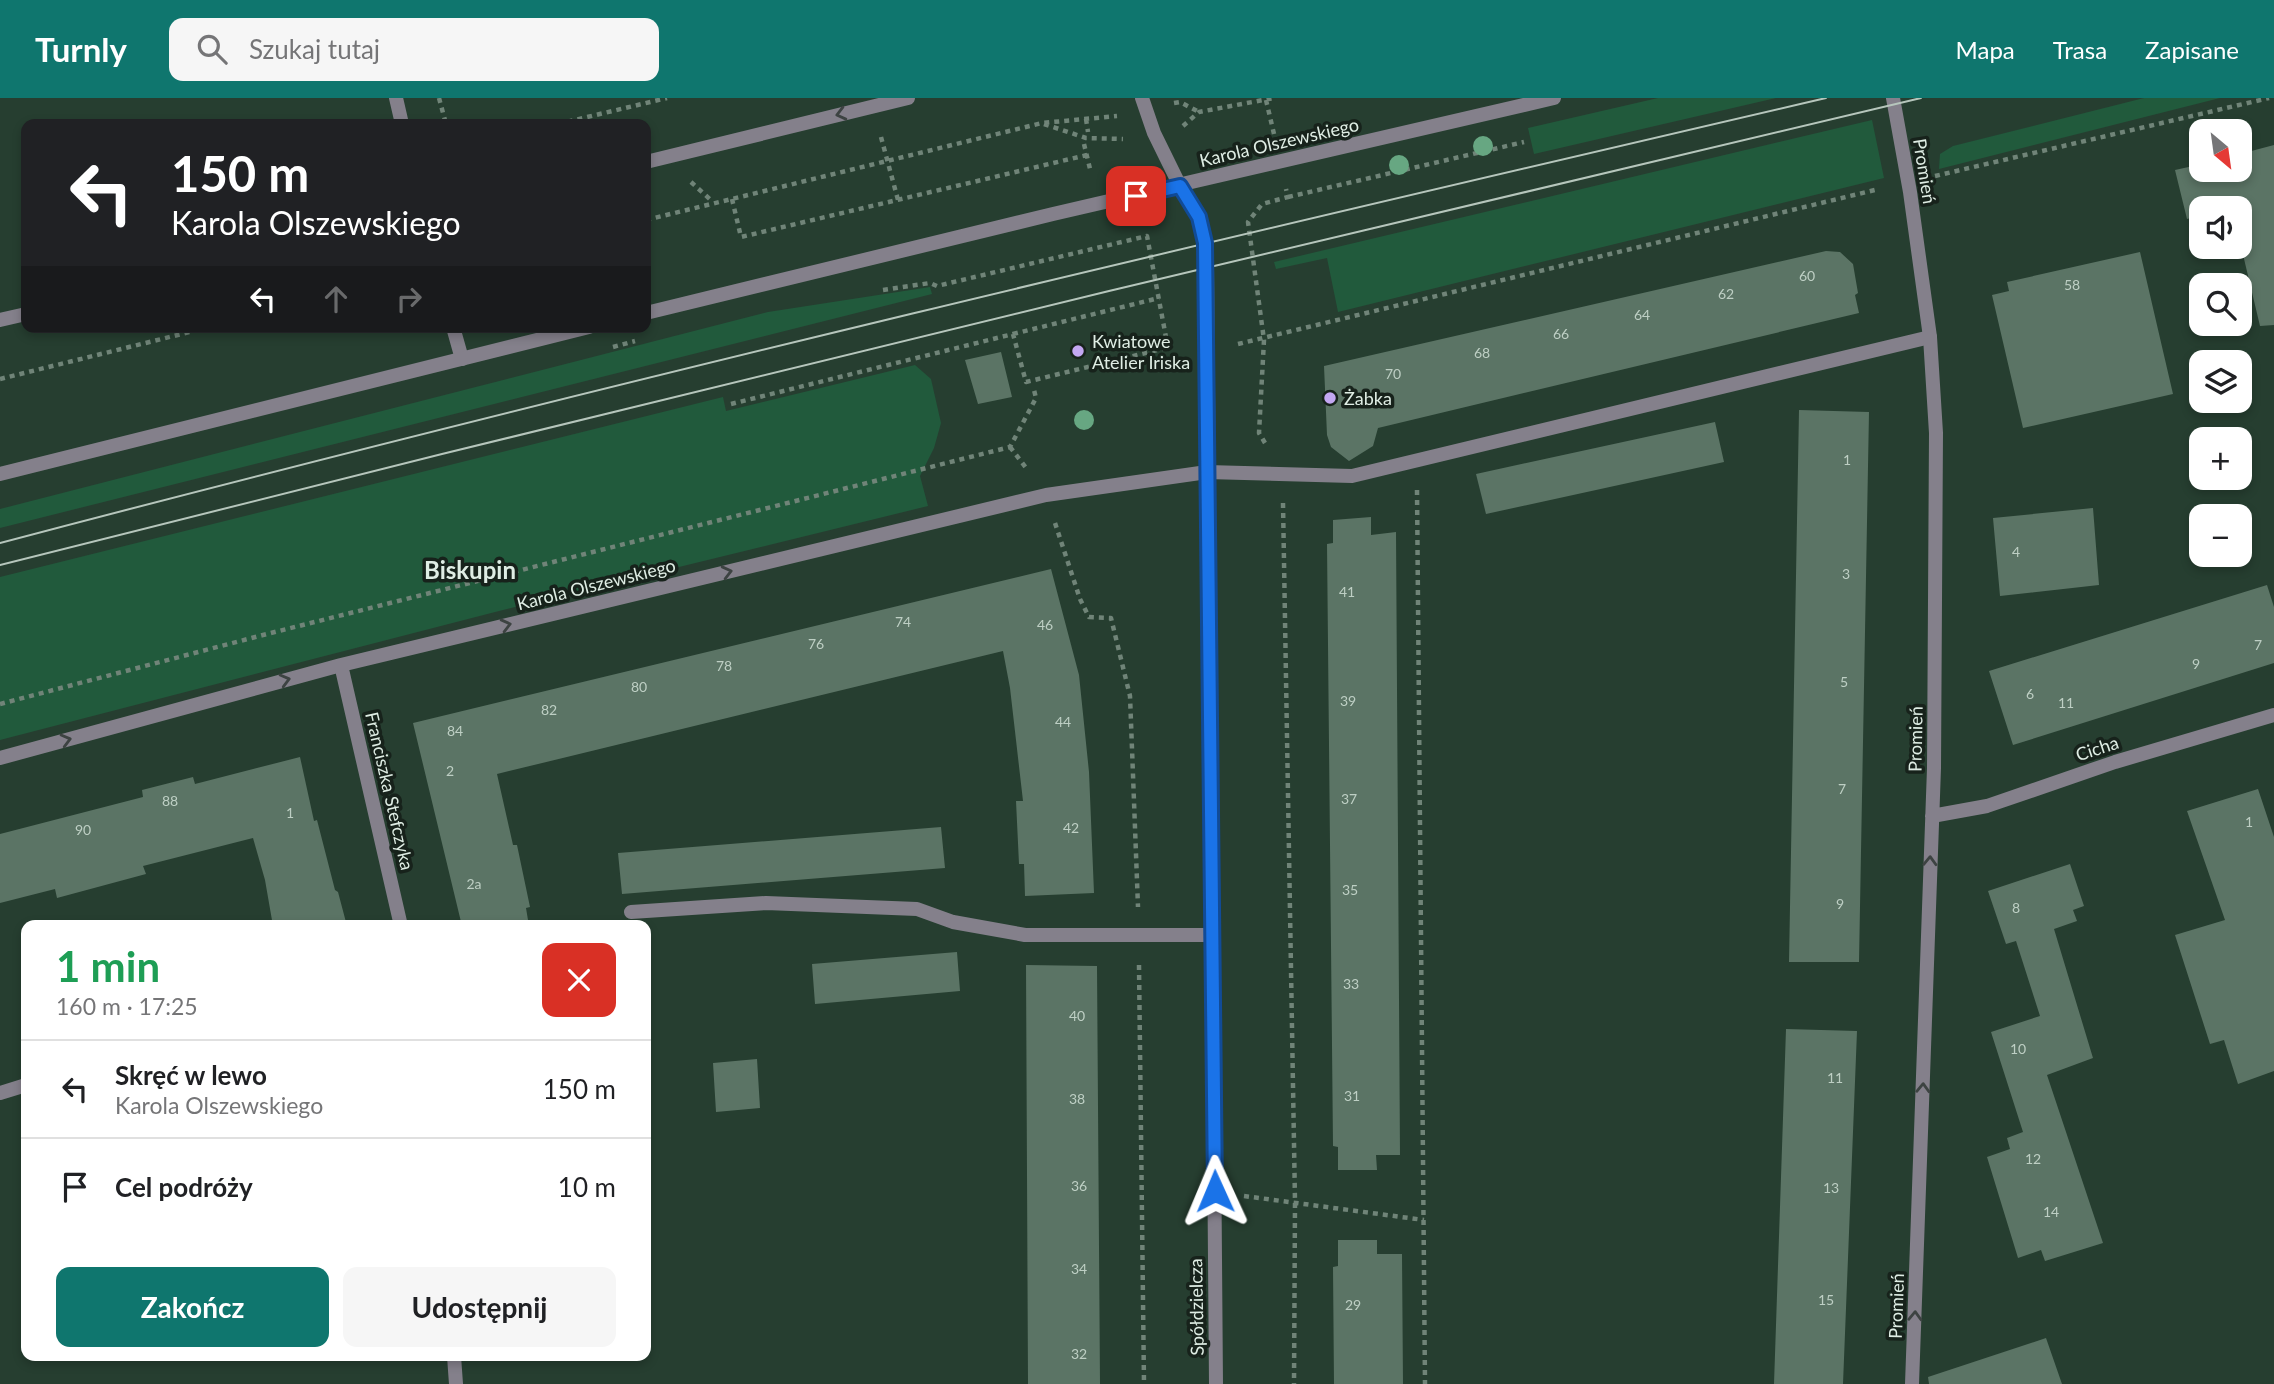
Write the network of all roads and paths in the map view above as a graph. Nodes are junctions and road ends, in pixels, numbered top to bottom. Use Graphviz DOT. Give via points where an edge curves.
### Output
graph roads {
  1 [pos="396,98"];
  2 [pos="439,98"];
  3 [pos="667,98"];
  4 [pos="908,98"];
  5 [pos="1142,98"];
  6 [pos="1179,98"];
  7 [pos="1274,98"];
  8 [pos="1554,98"];
  9 [pos="1893,98"];
  10 [pos="2269,98"];
  11 [pos="1266,100"];
  12 [pos="1199,112"];
  13 [pos="1118,116"];
  14 [pos="401,119"];
  15 [pos="445,119"];
  16 [pos="579,119"];
  17 [pos="1086,119"];
  18 [pos="1041,123"];
  19 [pos="1184,126"];
  20 [pos="1087,132"];
  21 [pos="1275,139"];
  22 [pos="1119,140"];
  23 [pos="1524,142"];
  24 [pos="1084,144"];
  25 [pos="1087,155"];
  26 [pos="887,160"];
  27 [pos="651,161"];
  28 [pos="1924,178"];
  29 [pos="1093,179"];
  30 [pos="1285,185"];
  31 [pos="1180,186"];
  32 [pos="1891,187"];
  33 [pos="1288,197"];
  34 [pos="732,198"];
  35 [pos="898,200"];
  36 [pos="651,219"];
  37 [pos="879,290"];
  38 [pos="1159,298"];
  39 [pos="651,312"];
  40 [pos="21,315"];
  41 [pos="0,320"];
  42 [pos="186,333"];
  43 [pos="455,333"];
  44 [pos="565,333"];
  45 [pos="1013,334"];
  46 [pos="1930,337"];
  47 [pos="1264,340"];
  48 [pos="636,341"];
  49 [pos="1181,345"];
  50 [pos="1236,345"];
  51 [pos="609,348"];
  52 [pos="1168,348"];
  53 [pos="462,359"];
  54 [pos="0,379"];
  55 [pos="1034,390"];
  56 [pos="731,404"];
  57 [pos="1417,461"];
  58 [pos="1207,472"];
  59 [pos="0,474"];
  60 [pos="1283,476"];
  61 [pos="1046,495"];
  62 [pos="341,665"];
  63 [pos="0,704"];
  64 [pos="2274,715"];
  65 [pos="0,758"];
  66 [pos="1932,816"];
  67 [pos="631,912"];
  68 [pos="1138,912"];
  69 [pos="400,920"];
  70 [pos="1212,935"];
  71 [pos="1139,964"];
  72 [pos="21,1087"];
  73 [pos="0,1093"];
  74 [pos="1215,1191"];
  75 [pos="1295,1202"];
  76 [pos="1423,1220"];
  77 [pos="454,1361"];
  78 [pos="456,1384"];
  79 [pos="1144,1384"];
  80 [pos="1216,1384"];
  81 [pos="1294,1384"];
  82 [pos="1425,1384"];
  83 [pos="1912,1384"];
  1 -- 14 [label="street"];
  2 -- 15 [label="path"];
  3 -- 16 [label="path"];
  4 -- 27 [label="street, one-way"];
  5 -- 31 [label="street, Spółdzielcza"];
  6 -- 12 [label="path"];
  7 -- 11 [label="path"];
  8 -- 31 [label="street, Karola Olszewskiego"];
  9 -- 46 [label="street, Promień"];
  10 -- 28 [label="path"];
  11 -- 12 [label="path"];
  11 -- 21 [label="path"];
  12 -- 19 [label="path"];
  13 -- 17 [label="path"];
  17 -- 18 [label="path"];
  17 -- 20 [label="path"];
  18 -- 22 [label="path" via="1086,138"];
  18 -- 26 [label="path"];
  23 -- 33 [label="path"];
  24 -- 25 [label="path"];
  25 -- 29 [label="path"];
  25 -- 35 [label="path"];
  26 -- 34 [label="path"];
  26 -- 35 [label="path"];
  30 -- 33 [label="path"];
  31 -- 39 [label="street, Karola Olszewskiego"];
  31 -- 58 [label="street, Spółdzielcza" via="1199,217 1205,243"];
  32 -- 47 [label="path"];
  33 -- 47 [label="path" via="1262,204 1248,222"];
  34 -- 35 [label="path" via="741,237"];
  34 -- 36 [label="path"];
  37 -- 38 [label="path" via="937,286 1147,236"];
  38 -- 45 [label="path"];
  38 -- 52 [label="path"];
  40 -- 41 [label="street"];
  42 -- 54 [label="path"];
  43 -- 53 [label="street"];
  44 -- 53 [label="street"];
  45 -- 52 [label="path" via="1026,382"];
  45 -- 56 [label="path"];
  46 -- 57 [label="street, Karola Olszewskiego"];
  46 -- 66 [label="street, Promień" via="1936,433"];
  47 -- 50 [label="path"];
  47 -- 60 [label="path" via="1259,433"];
  48 -- 51 [label="path"];
  49 -- 52 [label="path"];
  53 -- 59 [label="street"];
  55 -- 63 [label="path" via="1036,398 1010,447"];
  57 -- 60 [label="street, Karola Olszewskiego" via="1352,477"];
  57 -- 76 [label="path"];
  58 -- 60 [label="street, Karola Olszewskiego"];
  58 -- 61 [label="street, Karola Olszewskiego"];
  58 -- 70 [label="street, Spółdzielcza"];
  60 -- 75 [label="path"];
  62 -- 61 [label="street, Karola Olszewskiego, one-way"];
  61 -- 68 [label="path" via="1080,600 1089,617 1111,618 1130,696"];
  65 -- 62 [label="street, Karola Olszewskiego, one-way"];
  62 -- 69 [label="street, Franciszka Stefczyka"];
  64 -- 66 [label="street, Cicha" via="1987,806"];
  83 -- 66 [label="street, Promień, one-way"];
  67 -- 70 [label="street" via="766,903 917,909 953,922 1025,935"];
  70 -- 74 [label="street, Spółdzielcza"];
  71 -- 79 [label="path"];
  72 -- 73 [label="street"];
  74 -- 75 [label="path"];
  74 -- 80 [label="street, Spółdzielcza"];
  75 -- 76 [label="path"];
  75 -- 81 [label="path"];
  76 -- 82 [label="path"];
  77 -- 78 [label="street"];
}
